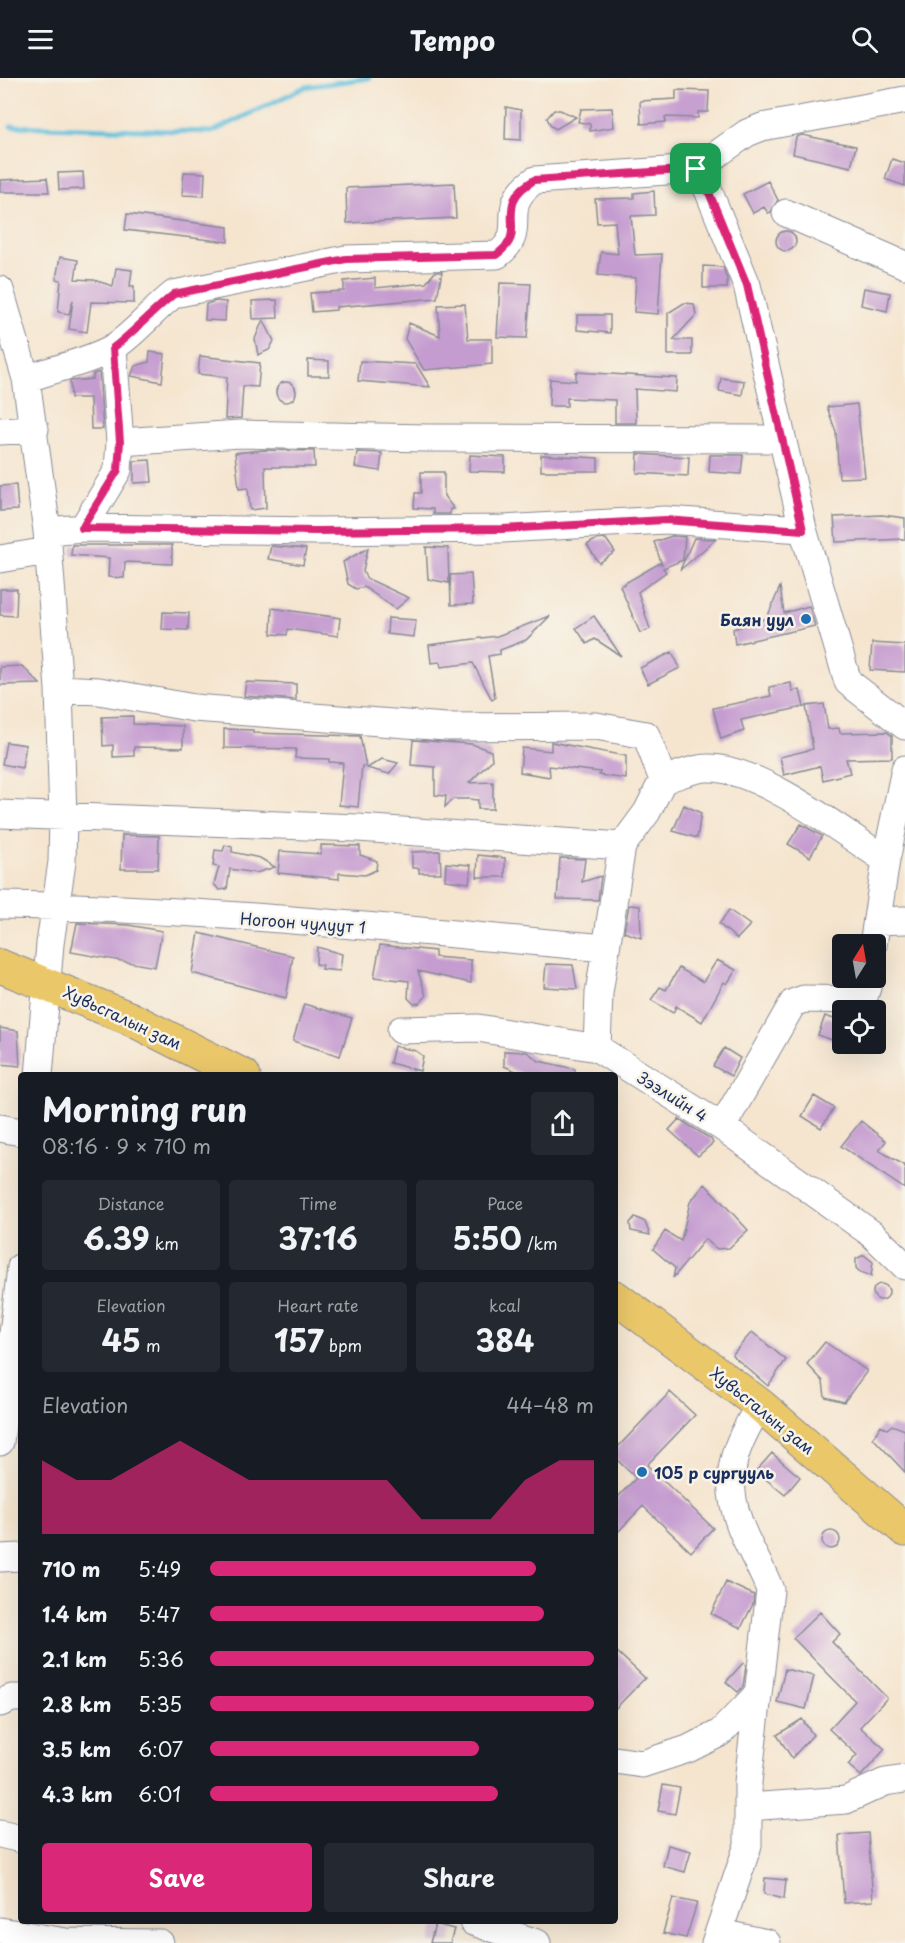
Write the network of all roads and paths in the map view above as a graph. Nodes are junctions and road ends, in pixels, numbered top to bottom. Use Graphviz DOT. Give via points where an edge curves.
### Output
graph roads {
  1 [pos="905,100"];
  2 [pos="696,169"];
  3 [pos="786,213"];
  4 [pos="905,265"];
  5 [pos="0,290"];
  6 [pos="113,348"];
  7 [pos="26,379"];
  8 [pos="35,429"];
  9 [pos="0,430"];
  10 [pos="782,439"];
  11 [pos="120,442"];
  12 [pos="82,528"];
  13 [pos="803,530"];
  14 [pos="48,541"];
  15 [pos="0,559"];
  16 [pos="59,689"];
  17 [pos="905,726"];
  18 [pos="905,769"];
  19 [pos="663,780"];
  20 [pos="0,814"];
  21 [pos="63,817"];
  22 [pos="622,846"];
  23 [pos="886,860"];
  24 [pos="0,905"];
  25 [pos="55,906"];
  26 [pos="905,920"];
  27 [pos="875,933"];
  28 [pos="606,948"];
  29 [pos="0,966"];
  30 [pos="49,983"];
  31 [pos="866,988"];
  32 [pos="401,1030"];
  33 [pos="597,1048"];
  34 [pos="39,1072"];
  35 [pos="236,1072"];
  36 [pos="722,1126"];
  37 [pos="0,1128"];
  38 [pos="18,1131"];
  39 [pos="905,1266"];
  40 [pos="15,1278"];
  41 [pos="618,1299"];
  42 [pos="760,1405"];
  43 [pos="6,1435"];
  44 [pos="905,1530"];
  45 [pos="18,1557"];
  46 [pos="0,1558"];
  47 [pos="757,1695"];
  48 [pos="18,1698"];
  49 [pos="0,1702"];
  50 [pos="618,1760"];
  51 [pos="905,1779"];
  52 [pos="749,1807"];
  53 [pos="0,1834"];
  54 [pos="18,1838"];
  55 [pos="479,1924"];
  56 [pos="0,1931"];
  57 [pos="717,1938"];
  58 [pos="160,1943"];
  59 [pos="537,1943"];
  60 [pos="767,1943"];
  1 -- 2 [label="street" via="762,127"];
  2 -- 6 [label="street" via="534,180 514,200 513,237 496,255 346,259 174,294"];
  2 -- 10 [label="street" via="747,285"];
  3 -- 4 [label="street"];
  5 -- 7 [label="street"];
  6 -- 7 [label="street"];
  6 -- 11 [label="street"];
  7 -- 8 [label="street"];
  8 -- 9 [label="street"];
  8 -- 14 [label="street"];
  10 -- 11 [label="street" via="240,434"];
  10 -- 13 [label="street"];
  11 -- 12 [label="street" via="118,470"];
  12 -- 13 [label="street" via="502,529 665,520"];
  12 -- 14 [label="street"];
  13 -- 17 [label="street" via="848,682"];
  14 -- 15 [label="street"];
  14 -- 16 [label="street"];
  16 -- 19 [label="street" via="99,691 194,708 446,727 616,729 646,735"];
  16 -- 21 [label="street"];
  18 -- 23 [label="street"];
  19 -- 22 [label="street" via="647,812"];
  19 -- 23 [label="street" via="706,767 737,770 813,812"];
  20 -- 21 [label="street"];
  21 -- 22 [label="street" via="358,828"];
  21 -- 25 [label="street" via="62,862"];
  22 -- 28 [label="street"];
  23 -- 27 [label="street"];
  24 -- 25 [label="street, Ногоон чулуут 1"];
  25 -- 28 [label="street, Ногоон чулуут 1" via="317,922"];
  25 -- 30 [label="street"];
  26 -- 27 [label="street"];
  28 -- 33 [label="street"];
  29 -- 30 [label="main road, Хувьсгалын зам"];
  30 -- 34 [label="street"];
  30 -- 35 [label="main road, Хувьсгалын зам"];
  31 -- 36 [label="street" via="862,1000 804,999 794,1003"];
  32 -- 33 [label="street, Зээлийн 4" via="477,1028"];
  33 -- 36 [label="street, Зээлийн 4"];
  36 -- 39 [label="street, Зээлийн 4" via="872,1234"];
  37 -- 38 [label="street"];
  40 -- 43 [label="street"];
  41 -- 42 [label="main road, Хувьсгалын зам"];
  42 -- 44 [label="main road, Хувьсгалын зам"];
  42 -- 47 [label="street" via="739,1438 731,1462 731,1491 739,1523 770,1590"];
  45 -- 46 [label="street"];
  47 -- 50 [label="street" via="720,1733 688,1749 642,1764"];
  47 -- 52 [label="street"];
  48 -- 49 [label="street"];
  51 -- 52 [label="street" via="885,1782 846,1800"];
  52 -- 57 [label="street" via="748,1845"];
  53 -- 54 [label="street"];
  55 -- 59 [label="street"];
  56 -- 58 [label="street" via="66,1941"];
  57 -- 60 [label="street"];
}
